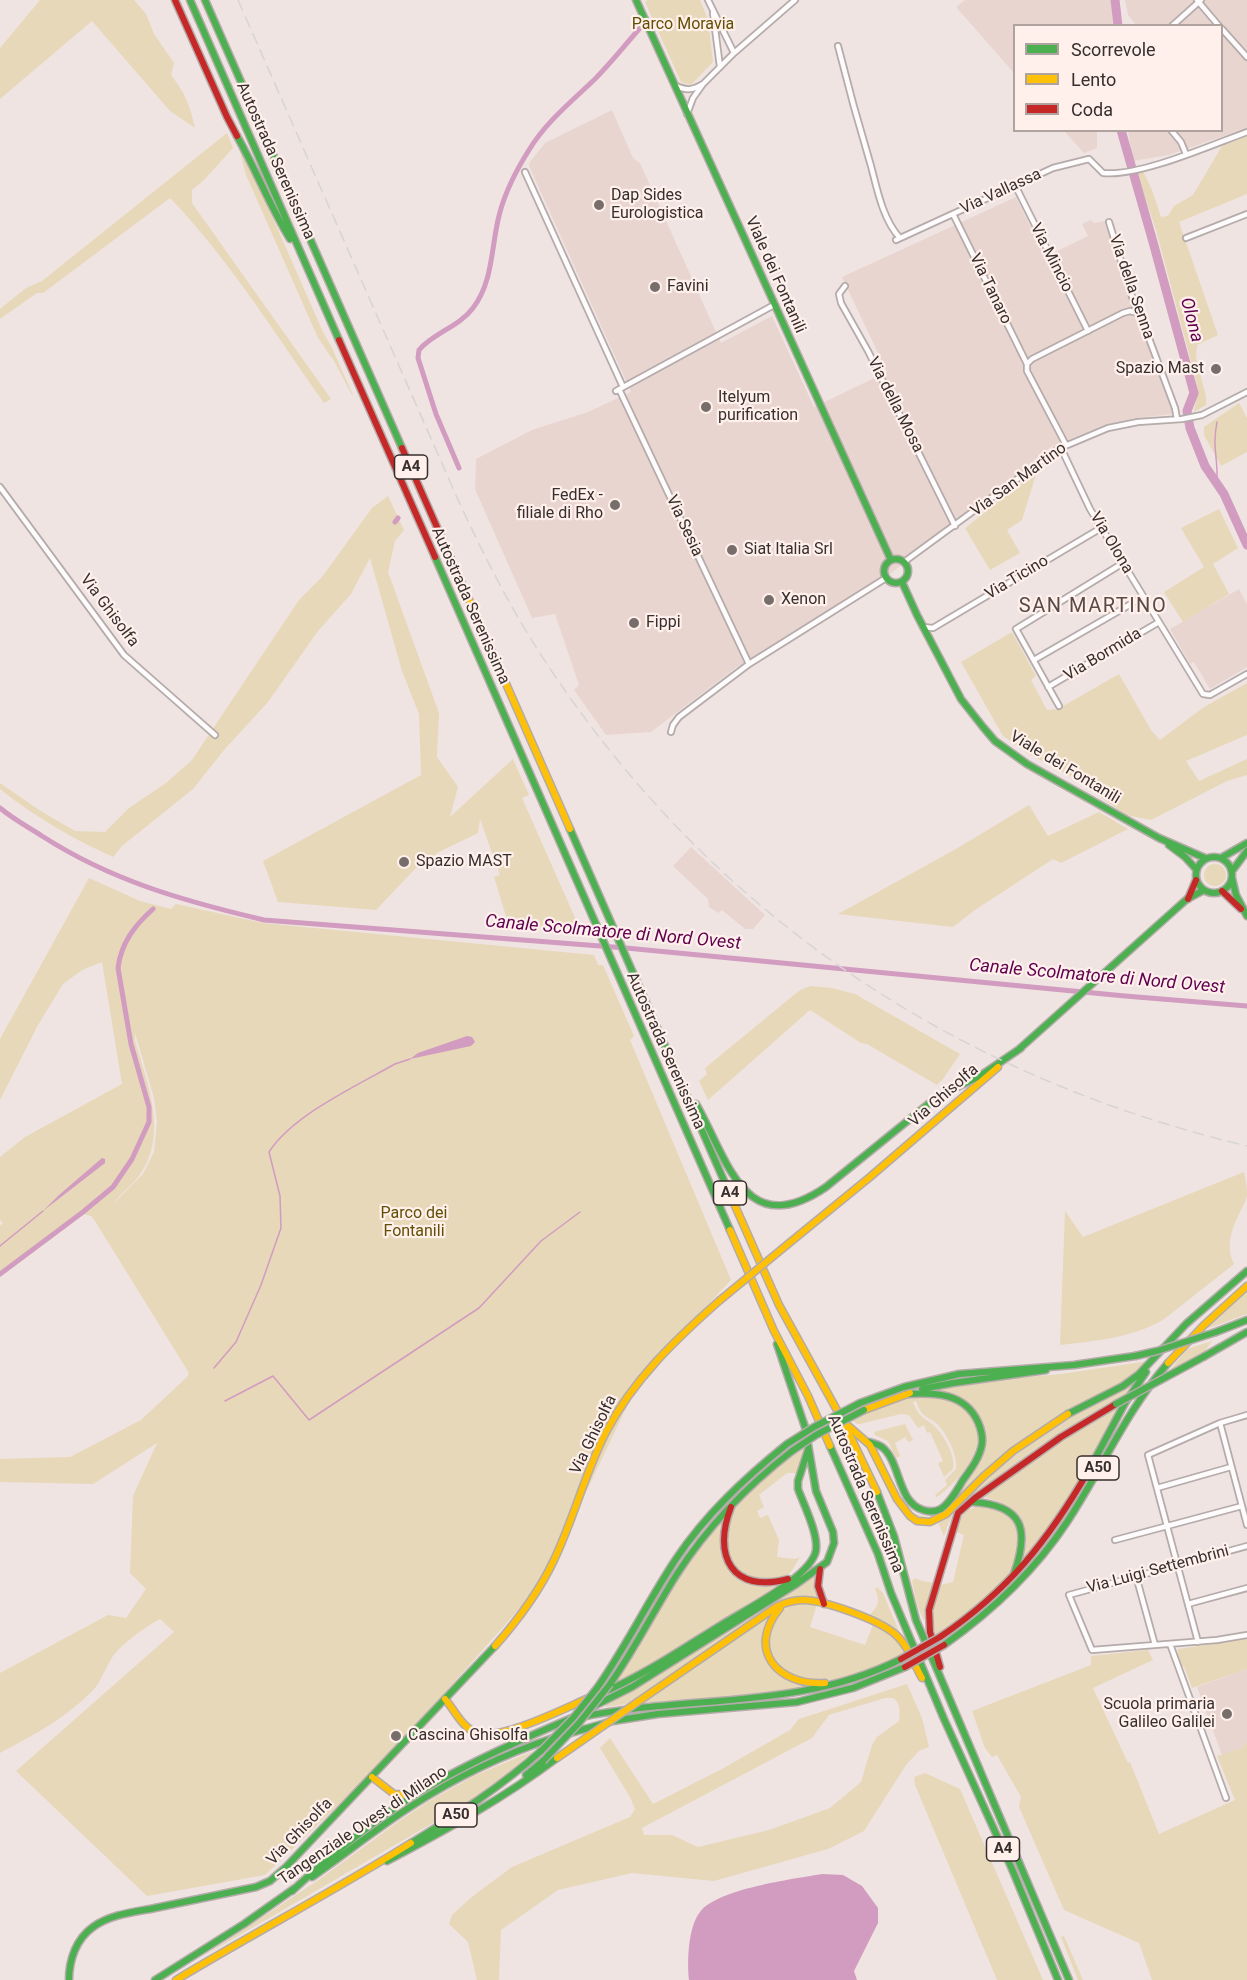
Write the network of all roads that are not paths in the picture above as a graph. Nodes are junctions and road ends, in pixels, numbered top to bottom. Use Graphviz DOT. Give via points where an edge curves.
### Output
graph roads {
  1 [pos="175,0"];
  2 [pos="190,0"];
  3 [pos="206,0"];
  4 [pos="636,0"];
  5 [pos="708,0"];
  6 [pos="795,0"];
  7 [pos="1199,1"];
  8 [pos="713,13"];
  9 [pos="1174,24"];
  10 [pos="1218,24"];
  11 [pos="1223,30"];
  12 [pos="838,46"];
  13 [pos="734,52"];
  14 [pos="1247,57"];
  15 [pos="720,67"];
  16 [pos="703,84"];
  17 [pos="674,85"];
  18 [pos="687,114"];
  19 [pos="1174,132"];
  20 [pos="1247,132"];
  21 [pos="1186,154"];
  22 [pos="525,172"];
  23 [pos="1015,185"];
  24 [pos="953,214"];
  25 [pos="1247,214"];
  26 [pos="1109,222"];
  27 [pos="1186,238"];
  28 [pos="303,260"];
  29 [pos="845,286"];
  30 [pos="774,304"];
  31 [pos="1137,313"];
  32 [pos="1088,331"];
  33 [pos="1027,364"];
  34 [pos="619,389"];
  35 [pos="1247,392"];
  36 [pos="1180,419"];
  37 [pos="1063,446"];
  38 [pos="0,486"];
  39 [pos="955,526"];
  40 [pos="1101,528"];
  41 [pos="891,560"];
  42 [pos="904,562"];
  43 [pos="1123,563"];
  44 [pos="886,578"];
  45 [pos="902,582"];
  46 [pos="1143,597"];
  47 [pos="1159,622"];
  48 [pos="923,627"];
  49 [pos="933,628"];
  50 [pos="929,638"];
  51 [pos="1034,660"];
  52 [pos="749,664"];
  53 [pos="1247,674"];
  54 [pos="1048,687"];
  55 [pos="1059,706"];
  56 [pos="671,732"];
  57 [pos="215,735"];
  58 [pos="1159,838"];
  59 [pos="1247,843"];
  60 [pos="1247,851"];
  61 [pos="1205,858"];
  62 [pos="1221,858"];
  63 [pos="1196,869"];
  64 [pos="1232,875"];
  65 [pos="1196,880"];
  66 [pos="1204,890"];
  67 [pos="1222,891"];
  68 [pos="1188,899"];
  69 [pos="1246,915"];
  70 [pos="1021,1048"];
  71 [pos="672,1060"];
  72 [pos="1246,1272"];
  73 [pos="1247,1286"];
  74 [pos="1247,1320"];
  75 [pos="774,1331"];
  76 [pos="1247,1332"];
  77 [pos="1160,1354"];
  78 [pos="1074,1365"];
  79 [pos="907,1394"];
  80 [pos="1247,1415"];
  81 [pos="844,1423"];
  82 [pos="1220,1423"];
  83 [pos="868,1442"];
  84 [pos="809,1446"];
  85 [pos="1231,1467"];
  86 [pos="1157,1488"];
  87 [pos="733,1501"];
  88 [pos="972,1502"];
  89 [pos="1242,1506"];
  90 [pos="1247,1525"];
  91 [pos="1166,1527"];
  92 [pos="1115,1540"];
  93 [pos="1247,1546"];
  94 [pos="1177,1565"];
  95 [pos="820,1569"];
  96 [pos="1136,1576"];
  97 [pos="792,1578"];
  98 [pos="1009,1582"];
  99 [pos="1247,1588"];
  100 [pos="789,1602"];
  101 [pos="824,1604"];
  102 [pos="1188,1604"];
  103 [pos="1247,1635"];
  104 [pos="1198,1642"];
  105 [pos="1170,1644"];
  106 [pos="1155,1645"];
  107 [pos="836,1683"];
  108 [pos="947,1692"];
  109 [pos="445,1699"];
  110 [pos="570,1719"];
  111 [pos="944,1719"];
  112 [pos="372,1776"];
  113 [pos="428,1787"];
  114 [pos="504,1793"];
  115 [pos="1226,1798"];
  116 [pos="364,1872"];
  117 [pos="292,1891"];
  118 [pos="69,1980"];
  119 [pos="155,1980"];
  120 [pos="176,1980"];
  121 [pos="1058,1980"];
  122 [pos="1069,1980"];
  1 -- 28 [label="main road" via="227,117 277,218"];
  2 -- 28 [label="main road, Autostrada Serenissima / A4"];
  3 -- 71 [label="main road, Autostrada Serenissima / A4"];
  4 -- 17 [label="main road, Viale dei Fontanili"];
  5 -- 8 [label="street"];
  6 -- 13 [label="street"];
  7 -- 9 [label="street"];
  7 -- 10 [label="street"];
  8 -- 13 [label="street"];
  8 -- 15 [label="street"];
  11 -- 14 [label="street"];
  12 -- 24 [label="street, Via Vallassa" via="855,118 898,239"];
  13 -- 15 [label="street"];
  15 -- 16 [label="street"];
  16 -- 17 [label="street" via="687,90"];
  16 -- 18 [label="street"];
  17 -- 18 [label="main road, Viale dei Fontanili"];
  18 -- 30 [label="main road, Viale dei Fontanili"];
  19 -- 21 [label="street"];
  20 -- 21 [label="street"];
  21 -- 23 [label="street, Via Vallassa" via="1128,172 1103,173 1087,159 1053,168"];
  22 -- 34 [label="street, Via Sesia"];
  23 -- 24 [label="street, Via Vallassa"];
  23 -- 32 [label="street, Via Mincio"];
  24 -- 33 [label="street, Via Tanaro"];
  25 -- 27 [label="street"];
  26 -- 31 [label="street, Via della Senna"];
  28 -- 75 [label="main road, Autostrada Serenissima / A4"];
  29 -- 39 [label="street, Via della Mosa" via="839,291 840,300"];
  30 -- 34 [label="street"];
  30 -- 41 [label="main road, Viale dei Fontanili"];
  31 -- 32 [label="street" via="1127,312"];
  31 -- 36 [label="street, Via della Senna"];
  32 -- 33 [label="street"];
  33 -- 37 [label="street, Via Tanaro"];
  34 -- 52 [label="street, Via Sesia"];
  35 -- 36 [label="street, Via San Martino" via="1210,412"];
  36 -- 37 [label="street, Via San Martino" via="1108,428"];
  37 -- 39 [label="street, Via San Martino"];
  37 -- 40 [label="street, Via Olona"];
  38 -- 57 [label="street, Via Ghisolfa" via="124,655"];
  39 -- 42 [label="street, Via San Martino"];
  40 -- 43 [label="street, Via Olona"];
  40 -- 49 [label="street, Via Ticino"];
  41 -- 42 [label="main road"];
  41 -- 44 [label="main road" via="884,568"];
  42 -- 45 [label="main road" via="908,571"];
  43 -- 46 [label="street, Via Olona"];
  43 -- 51 [label="street" via="1016,629"];
  44 -- 45 [label="main road"];
  44 -- 52 [label="street"];
  45 -- 48 [label="main road, Viale dei Fontanili"];
  46 -- 47 [label="street, Via Olona"];
  46 -- 51 [label="street"];
  47 -- 53 [label="street, Via Olona" via="1203,694"];
  47 -- 54 [label="street, Via Bormida"];
  48 -- 49 [label="street"];
  48 -- 50 [label="main road, Viale dei Fontanili"];
  49 -- 50 [label="street"];
  50 -- 58 [label="main road, Viale dei Fontanili" via="962,702 990,737 1027,765"];
  51 -- 54 [label="street"];
  52 -- 56 [label="street" via="679,717"];
  54 -- 55 [label="street"];
  58 -- 61 [label="main road, Viale dei Fontanili"];
  58 -- 63 [label="main road, Viale dei Fontanili"];
  59 -- 62 [label="main road"];
  60 -- 64 [label="main road"];
  61 -- 62 [label="main road"];
  61 -- 63 [label="main road"];
  62 -- 64 [label="main road" via="1227,861"];
  63 -- 65 [label="main road"];
  64 -- 67 [label="main road" via="1230,884"];
  64 -- 69 [label="main road"];
  65 -- 66 [label="main road"];
  65 -- 68 [label="main road, Via Ghisolfa"];
  66 -- 67 [label="main road"];
  66 -- 68 [label="main road, Via Ghisolfa"];
  67 -- 69 [label="main road"];
  68 -- 70 [label="main road, Via Ghisolfa"];
  70 -- 71 [label="main road" via="980,1076 937,1097 817,1193 784,1205 754,1198 733,1179"];
  70 -- 109 [label="main road, Via Ghisolfa, bridge" via="659,1355 612,1421 561,1548 543,1582 521,1615"];
  71 -- 81 [label="main road, Autostrada Serenissima / A4" via="779,1305"];
  72 -- 77 [label="main road" via="1191,1320"];
  73 -- 117 [label="main road, Tangenziale Ovest di Milano / A50, bridge" via="1197,1331 1141,1396 1069,1520 1038,1562 994,1608 944,1645 867,1683 830,1694 781,1704 624,1719 509,1754 429,1796"];
  74 -- 78 [label="main road, A50, bridge" via="1157,1351"];
  75 -- 84 [label="main road"];
  75 -- 111 [label="main road, Autostrada Serenissima / A4" via="808,1396 878,1554"];
  76 -- 88 [label="main road, bridge" via="1061,1437"];
  77 -- 83 [label="main road" via="1133,1379 1043,1430 935,1521 915,1520 904,1511"];
  77 -- 98 [label="main road" via="1122,1406 1055,1526"];
  78 -- 79 [label="main road" via="965,1380"];
  78 -- 116 [label="main road, Tangenziale Ovest di Milano / A50, bridge" via="944,1376 860,1403 787,1444 735,1487 699,1528 676,1559 624,1650 573,1718 542,1750 482,1799"];
  79 -- 83 [label="main road" via="934,1393 955,1398 972,1410 979,1421 981,1448 946,1504 931,1512 917,1508 908,1498 887,1453"];
  79 -- 87 [label="main road, bridge" via="864,1410 816,1436 760,1476"];
  80 -- 82 [label="street"];
  81 -- 83 [label="main road"];
  81 -- 108 [label="main road, Autostrada Serenissima / A4" via="884,1508 916,1620"];
  82 -- 85 [label="street"];
  82 -- 86 [label="street" via="1148,1455"];
  84 -- 95 [label="main road" via="812,1476 834,1543"];
  84 -- 97 [label="main road" via="798,1489 817,1546 808,1564"];
  85 -- 86 [label="street"];
  85 -- 89 [label="street"];
  86 -- 91 [label="street"];
  87 -- 97 [label="main road" via="723,1539 725,1556 732,1568 742,1578 759,1583"];
  87 -- 114 [label="main road, bridge" via="681,1568 610,1684 543,1761"];
  88 -- 98 [label="main road" via="999,1504 1017,1520 1022,1549"];
  88 -- 108 [label="main road" via="958,1513 953,1525 929,1610 930,1632"];
  89 -- 90 [label="street"];
  89 -- 91 [label="street"];
  91 -- 92 [label="street"];
  91 -- 94 [label="street"];
  93 -- 94 [label="street, Via Luigi Settembrini"];
  94 -- 96 [label="street, Via Luigi Settembrini"];
  94 -- 102 [label="street"];
  95 -- 101 [label="main road" via="818,1586"];
  95 -- 110 [label="main road" via="632,1687"];
  96 -- 106 [label="street"];
  96 -- 106 [label="street, Via Luigi Settembrini" via="1069,1594 1092,1650"];
  97 -- 109 [label="main road" via="629,1682 500,1733 476,1733"];
  98 -- 107 [label="main road, bridge" via="978,1611 940,1637 879,1670"];
  99 -- 102 [label="street"];
  100 -- 101 [label="main road"];
  100 -- 107 [label="main road" via="774,1615 766,1630 765,1644 772,1661 780,1672 794,1679"];
  100 -- 114 [label="main road, bridge" via="776,1607"];
  101 -- 111 [label="main road" via="895,1634"];
  102 -- 104 [label="street"];
  103 -- 104 [label="street"];
  104 -- 105 [label="street"];
  105 -- 106 [label="street"];
  105 -- 115 [label="street"];
  107 -- 110 [label="main road" via="768,1698 637,1706"];
  108 -- 122 [label="main road, Autostrada Serenissima / A4"];
  109 -- 112 [label="main road, Via Ghisolfa"];
  110 -- 113 [label="main road" via="478,1759"];
  111 -- 121 [label="main road, Autostrada Serenissima / A4"];
  112 -- 113 [label="main road" via="399,1796 410,1796"];
  112 -- 118 [label="main road, Via Ghisolfa" via="270,1881 112,1918 93,1928 78,1943"];
  113 -- 117 [label="main road" via="338,1851"];
  114 -- 116 [label="main road" via="424,1843"];
  116 -- 120 [label="main road, Tangenziale Ovest di Milano / A50"];
  117 -- 119 [label="main road, Tangenziale Ovest di Milano / A50"];
}
